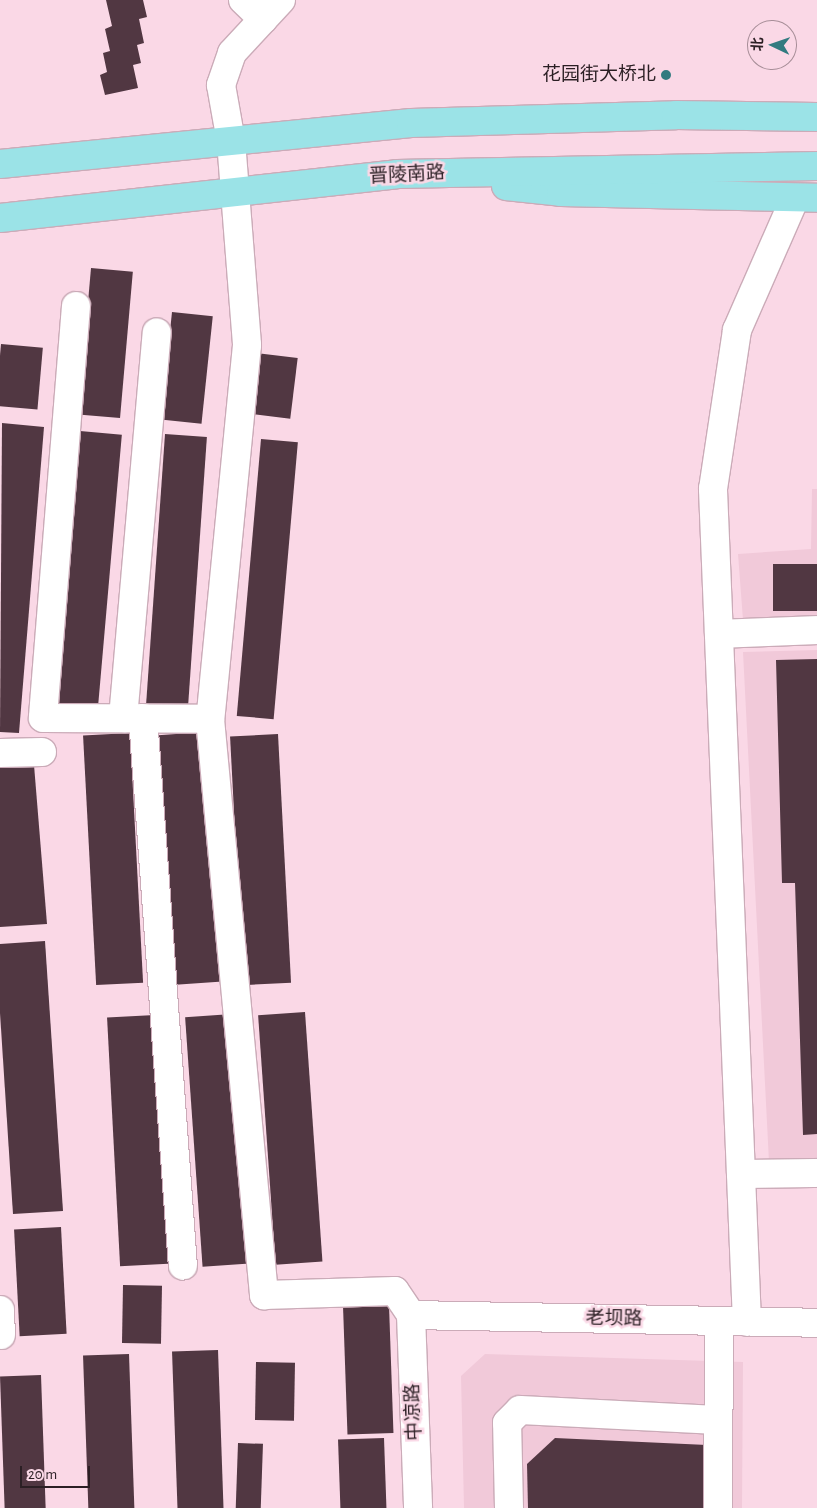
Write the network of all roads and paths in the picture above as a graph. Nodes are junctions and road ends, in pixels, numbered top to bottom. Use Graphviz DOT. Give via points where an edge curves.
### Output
graph roads {
  1 [pos="243,0"];
  2 [pos="272,10"];
  3 [pos="817,102"];
  4 [pos="676,115"];
  5 [pos="817,117"];
  6 [pos="232,140"];
  7 [pos="0,164"];
  8 [pos="817,166"];
  9 [pos="397,174"];
  10 [pos="235,193"];
  11 [pos="806,199"];
  12 [pos="0,218"];
  13 [pos="76,306"];
  14 [pos="157,332"];
  15 [pos="817,630"];
  16 [pos="719,634"];
  17 [pos="133,718"];
  18 [pos="210,719"];
  19 [pos="42,752"];
  20 [pos="0,753"];
  21 [pos="817,1172"];
  22 [pos="741,1174"];
  23 [pos="182,1266"];
  24 [pos="411,1315"];
  25 [pos="719,1321"];
  26 [pos="747,1322"];
  27 [pos="817,1323"];
  28 [pos="718,1420"];
  29 [pos="418,1508"];
  30 [pos="509,1508"];
  31 [pos="718,1508"];
  1 -- 2 [label="street"];
  2 -- 6 [label="street" via="232,52 221,85"];
  3 -- 4 [label="main road"];
  4 -- 5 [label="main road"];
  4 -- 6 [label="main road" via="411,123"];
  6 -- 7 [label="main road"];
  6 -- 10 [label="street"];
  8 -- 9 [label="main road, 晋陵南路"];
  9 -- 10 [label="main road, 晋陵南路"];
  9 -- 11 [label="main road" via="561,192"];
  10 -- 12 [label="main road, 晋陵南路"];
  10 -- 18 [label="street" via="247,345"];
  11 -- 16 [label="street" via="737,330 713,489"];
  13 -- 17 [label="street" via="43,718"];
  14 -- 17 [label="street"];
  15 -- 16 [label="street"];
  16 -- 22 [label="street"];
  17 -- 18 [label="street"];
  17 -- 23 [label="street"];
  18 -- 24 [label="street" via="264,1295 395,1291"];
  19 -- 20 [label="street"];
  21 -- 22 [label="street"];
  22 -- 26 [label="street"];
  24 -- 25 [label="street, 老坝路"];
  24 -- 29 [label="street, 中凉路"];
  25 -- 26 [label="street, 老坝路"];
  25 -- 28 [label="street"];
  26 -- 27 [label="street, 老坝路"];
  28 -- 30 [label="street" via="520,1410 507,1423"];
  28 -- 31 [label="street"];
}
